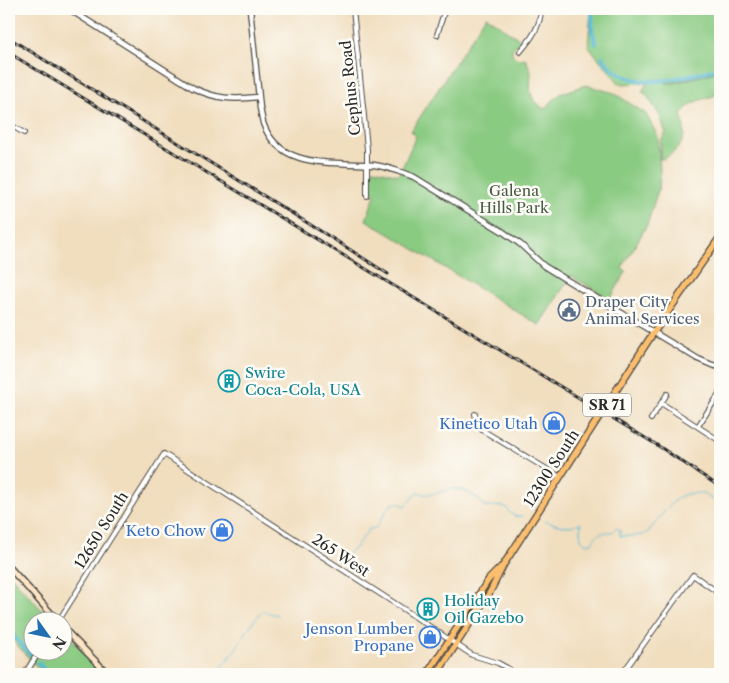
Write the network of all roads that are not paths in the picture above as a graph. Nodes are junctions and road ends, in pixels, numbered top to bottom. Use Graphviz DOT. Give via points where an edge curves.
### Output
graph roads {
  1 [pos="69,9"];
  2 [pos="250,9"];
  3 [pos="353,9"];
  4 [pos="445,9"];
  5 [pos="541,9"];
  6 [pos="437,35"];
  7 [pos="520,52"];
  8 [pos="258,97"];
  9 [pos="9,124"];
  10 [pos="24,133"];
  11 [pos="366,165"];
  12 [pos="367,196"];
  13 [pos="720,238"];
  14 [pos="654,332"];
  15 [pos="720,367"];
  16 [pos="667,394"];
  17 [pos="720,394"];
  18 [pos="661,403"];
  19 [pos="475,414"];
  20 [pos="651,419"];
  21 [pos="698,426"];
  22 [pos="720,441"];
  23 [pos="164,454"];
  24 [pos="560,477"];
  25 [pos="504,564"];
  26 [pos="9,567"];
  27 [pos="720,594"];
  28 [pos="49,610"];
  29 [pos="64,610"];
  30 [pos="72,637"];
  31 [pos="450,640"];
  32 [pos="456,644"];
  33 [pos="34,660"];
  34 [pos="509,669"];
  35 [pos="25,674"];
  36 [pos="108,674"];
  37 [pos="427,674"];
  38 [pos="437,674"];
  39 [pos="622,674"];
  1 -- 8 [label="street" via="203,93 230,99"];
  2 -- 8 [label="street"];
  3 -- 11 [label="street, Cephus Road"];
  4 -- 6 [label="street"];
  5 -- 7 [label="street" via="538,26"];
  8 -- 11 [label="street" via="268,133 285,151 316,162"];
  9 -- 10 [label="street"];
  11 -- 12 [label="street, Cephus Road"];
  11 -- 14 [label="street" via="414,177 502,231 544,266"];
  13 -- 14 [label="main road, 12300 South / SR 71"];
  14 -- 15 [label="street" via="698,359"];
  14 -- 24 [label="main road, 12300 South / SR 71"];
  16 -- 18 [label="street"];
  17 -- 21 [label="street"];
  18 -- 20 [label="street"];
  18 -- 21 [label="street"];
  19 -- 24 [label="street" via="482,430"];
  21 -- 22 [label="street"];
  23 -- 29 [label="street, 12650 South"];
  23 -- 31 [label="street, 265 West"];
  24 -- 25 [label="main road, 12300 South / SR 71"];
  25 -- 31 [label="main road, 12300 South / SR 71" via="490,579"];
  25 -- 32 [label="main road, 12300 South / SR 71"];
  26 -- 28 [label="main road"];
  27 -- 39 [label="street" via="694,575"];
  30 -- 36 [label="main road"];
  31 -- 32 [label="street, 265 West"];
  31 -- 37 [label="main road, 12300 South / SR 71"];
  32 -- 34 [label="street, 265 West"];
  32 -- 38 [label="main road, 12300 South / SR 71"];
  33 -- 35 [label="street"];
}
